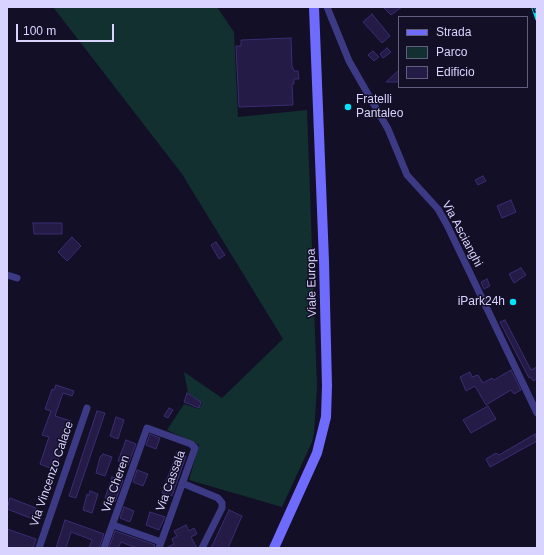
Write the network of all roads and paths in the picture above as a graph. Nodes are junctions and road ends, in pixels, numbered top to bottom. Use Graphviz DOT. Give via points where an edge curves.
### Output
graph roads {
  1 [pos="314,7"];
  2 [pos="327,7"];
  3 [pos="7,274"];
  4 [pos="17,278"];
  5 [pos="87,408"];
  6 [pos="537,413"];
  7 [pos="147,428"];
  8 [pos="182,483"];
  9 [pos="113,525"];
  10 [pos="160,545"];
  11 [pos="39,548"];
  12 [pos="104,548"];
  13 [pos="202,548"];
  14 [pos="274,548"];
  1 -- 14 [label="main road, Viale Europa" via="324,261 326,417 317,452"];
  2 -- 6 [label="street, Via Ascianghi" via="349,61 388,129 407,175 438,209 447,225"];
  3 -- 4 [label="street"];
  5 -- 11 [label="street, Via Vincenzo Calace"];
  7 -- 8 [label="street, Via Cassala" via="191,444 195,448"];
  7 -- 9 [label="street, Via Cheren"];
  8 -- 10 [label="street, Via Cassala"];
  8 -- 13 [label="street" via="218,498 222,503 222,508"];
  9 -- 10 [label="street"];
  9 -- 12 [label="street, Via Cheren"];
}
